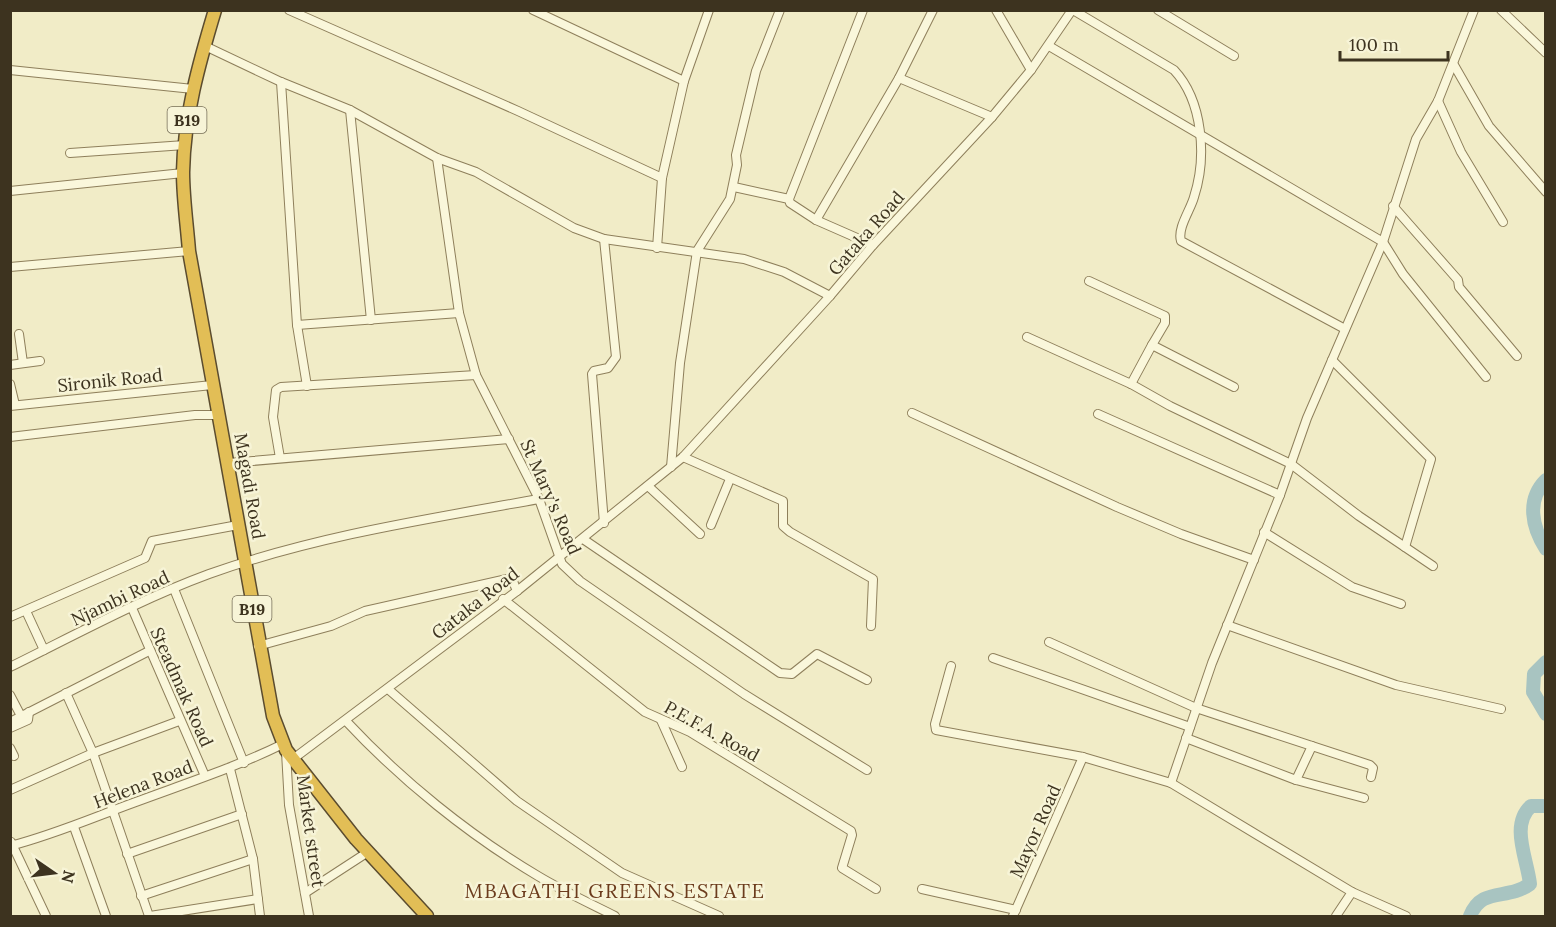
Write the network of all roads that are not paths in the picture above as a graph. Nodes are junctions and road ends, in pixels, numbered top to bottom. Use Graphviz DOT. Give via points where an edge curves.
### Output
graph roads {
  1 [pos="215,10"];
  2 [pos="289,10"];
  3 [pos="533,10"];
  4 [pos="709,10"];
  5 [pos="780,10"];
  6 [pos="863,10"];
  7 [pos="933,10"];
  8 [pos="996,10"];
  9 [pos="1072,10"];
  10 [pos="1158,10"];
  11 [pos="1474,10"];
  12 [pos="1501,10"];
  13 [pos="205,46"];
  14 [pos="1049,46"];
  15 [pos="1545,53"];
  16 [pos="1234,56"];
  17 [pos="1454,65"];
  18 [pos="10,70"];
  19 [pos="1031,70"];
  20 [pos="899,78"];
  21 [pos="684,81"];
  22 [pos="281,82"];
  23 [pos="193,90"];
  24 [pos="1438,101"];
  25 [pos="350,110"];
  26 [pos="992,117"];
  27 [pos="1201,136"];
  28 [pos="185,145"];
  29 [pos="70,153"];
  30 [pos="437,158"];
  31 [pos="183,173"];
  32 [pos="662,178"];
  33 [pos="734,187"];
  34 [pos="10,191"];
  35 [pos="1545,192"];
  36 [pos="789,199"];
  37 [pos="1393,206"];
  38 [pos="816,220"];
  39 [pos="1503,222"];
  40 [pos="604,239"];
  41 [pos="1383,242"];
  42 [pos="873,245"];
  43 [pos="657,248"];
  44 [pos="189,250"];
  45 [pos="697,251"];
  46 [pos="10,267"];
  47 [pos="1089,281"];
  48 [pos="831,296"];
  49 [pos="459,313"];
  50 [pos="371,320"];
  51 [pos="297,326"];
  52 [pos="1345,329"];
  53 [pos="19,334"];
  54 [pos="1027,337"];
  55 [pos="1152,345"];
  56 [pos="1517,356"];
  57 [pos="1332,360"];
  58 [pos="40,361"];
  59 [pos="23,363"];
  60 [pos="10,365"];
  61 [pos="476,375"];
  62 [pos="1486,377"];
  63 [pos="10,384"];
  64 [pos="1131,384"];
  65 [pos="212,385"];
  66 [pos="307,386"];
  67 [pos="1234,387"];
  68 [pos="13,406"];
  69 [pos="912,413"];
  70 [pos="1098,414"];
  71 [pos="219,415"];
  72 [pos="10,437"];
  73 [pos="509,439"];
  74 [pos="683,457"];
  75 [pos="280,458"];
  76 [pos="229,463"];
  77 [pos="1291,464"];
  78 [pos="671,466"];
  79 [pos="730,479"];
  80 [pos="648,486"];
  81 [pos="1280,495"];
  82 [pos="539,499"];
  83 [pos="604,523"];
  84 [pos="238,525"];
  85 [pos="711,525"];
  86 [pos="1264,532"];
  87 [pos="700,534"];
  88 [pos="583,539"];
  89 [pos="1405,547"];
  90 [pos="560,555"];
  91 [pos="1254,560"];
  92 [pos="244,563"];
  93 [pos="1433,566"];
  94 [pos="174,589"];
  95 [pos="517,591"];
  96 [pos="503,600"];
  97 [pos="1401,604"];
  98 [pos="132,608"];
  99 [pos="26,611"];
  100 [pos="10,617"];
  101 [pos="1227,625"];
  102 [pos="871,626"];
  103 [pos="1049,642"];
  104 [pos="258,646"];
  105 [pos="44,650"];
  106 [pos="149,651"];
  107 [pos="993,658"];
  108 [pos="951,666"];
  109 [pos="10,667"];
  110 [pos="867,680"];
  111 [pos="387,689"];
  112 [pos="66,693"];
  113 [pos="10,695"];
  114 [pos="1196,708"];
  115 [pos="1501,709"];
  116 [pos="25,714"];
  117 [pos="661,720"];
  118 [pos="179,721"];
  119 [pos="10,722"];
  120 [pos="346,722"];
  121 [pos="1190,727"];
  122 [pos="10,728"];
  123 [pos="1186,738"];
  124 [pos="1312,746"];
  125 [pos="288,751"];
  126 [pos="93,753"];
  127 [pos="1083,757"];
  128 [pos="244,763"];
  129 [pos="682,767"];
  130 [pos="230,769"];
  131 [pos="867,770"];
  132 [pos="205,776"];
  133 [pos="1371,777"];
  134 [pos="1296,780"];
  135 [pos="1171,783"];
  136 [pos="10,790"];
  137 [pos="1364,798"];
  138 [pos="113,810"];
  139 [pos="242,814"];
  140 [pos="74,827"];
  141 [pos="11,844"];
  142 [pos="368,852"];
  143 [pos="127,854"];
  144 [pos="253,859"];
  145 [pos="876,889"];
  146 [pos="922,889"];
  147 [pos="1352,892"];
  148 [pos="305,893"];
  149 [pos="141,896"];
  150 [pos="258,899"];
  151 [pos="1015,913"];
  152 [pos="46,916"];
  153 [pos="106,916"];
  154 [pos="149,916"];
  155 [pos="260,916"];
  156 [pos="309,916"];
  157 [pos="426,916"];
  158 [pos="615,916"];
  159 [pos="719,916"];
  160 [pos="1336,916"];
  161 [pos="1406,916"];
  1 -- 13 [label="highway, Magadi Road / B19"];
  2 -- 32 [label="street"];
  3 -- 21 [label="street"];
  4 -- 21 [label="street"];
  5 -- 33 [label="street" via="756,71 736,155"];
  6 -- 36 [label="street"];
  7 -- 20 [label="street"];
  8 -- 19 [label="street"];
  9 -- 14 [label="street, Gataka Road"];
  9 -- 27 [label="street" via="1174,70 1191,99"];
  10 -- 16 [label="street"];
  11 -- 17 [label="street"];
  12 -- 15 [label="street"];
  13 -- 22 [label="street"];
  13 -- 23 [label="highway, Magadi Road / B19"];
  14 -- 19 [label="street, Gataka Road"];
  14 -- 27 [label="street"];
  17 -- 24 [label="street"];
  17 -- 35 [label="street" via="1489,126"];
  18 -- 23 [label="street"];
  19 -- 26 [label="street, Gataka Road"];
  20 -- 26 [label="street"];
  20 -- 38 [label="street"];
  21 -- 32 [label="street"];
  22 -- 25 [label="street"];
  22 -- 51 [label="street"];
  23 -- 28 [label="highway, Magadi Road / B19"];
  24 -- 37 [label="street" via="1416,140"];
  24 -- 39 [label="street" via="1461,152"];
  25 -- 30 [label="street"];
  25 -- 50 [label="street"];
  26 -- 42 [label="street, Gataka Road"];
  27 -- 41 [label="street"];
  27 -- 52 [label="street" via="1196,190 1181,241"];
  28 -- 29 [label="street"];
  28 -- 31 [label="highway, Magadi Road / B19"];
  30 -- 40 [label="street" via="476,172 574,228"];
  30 -- 49 [label="street, St Mary's Road"];
  31 -- 34 [label="street"];
  31 -- 44 [label="highway, Magadi Road / B19"];
  32 -- 43 [label="street"];
  33 -- 36 [label="street"];
  33 -- 45 [label="street"];
  36 -- 38 [label="street"];
  37 -- 41 [label="street"];
  37 -- 56 [label="street"];
  38 -- 42 [label="street"];
  40 -- 43 [label="street"];
  40 -- 83 [label="street" via="616,357 608,368 594,370 592,374"];
  41 -- 52 [label="street"];
  41 -- 62 [label="street" via="1403,274"];
  42 -- 48 [label="street, Gataka Road"];
  43 -- 45 [label="street"];
  44 -- 46 [label="street"];
  44 -- 65 [label="highway, Magadi Road / B19"];
  45 -- 48 [label="street" via="774,269"];
  45 -- 78 [label="street" via="680,363"];
  47 -- 55 [label="street" via="1165,316"];
  48 -- 74 [label="street, Gataka Road"];
  49 -- 50 [label="street"];
  49 -- 61 [label="street, St Mary's Road"];
  50 -- 51 [label="street"];
  51 -- 66 [label="street"];
  52 -- 57 [label="street"];
  53 -- 59 [label="street"];
  54 -- 64 [label="street"];
  55 -- 64 [label="street"];
  55 -- 67 [label="street"];
  57 -- 77 [label="street"];
  57 -- 89 [label="street" via="1431,459"];
  58 -- 59 [label="street"];
  59 -- 60 [label="street"];
  61 -- 66 [label="street"];
  61 -- 73 [label="street, St Mary's Road"];
  63 -- 68 [label="street"];
  64 -- 77 [label="street"];
  65 -- 68 [label="street, Sironik Road"];
  65 -- 71 [label="highway, Magadi Road / B19"];
  66 -- 75 [label="street" via="276,390 273,417"];
  69 -- 91 [label="street" via="1117,507"];
  70 -- 81 [label="street"];
  71 -- 72 [label="street"];
  71 -- 76 [label="highway, Magadi Road / B19"];
  73 -- 75 [label="street"];
  73 -- 82 [label="street, St Mary's Road"];
  74 -- 78 [label="street, Gataka Road"];
  74 -- 79 [label="street"];
  75 -- 76 [label="street"];
  76 -- 84 [label="highway, Magadi Road / B19"];
  77 -- 81 [label="street"];
  77 -- 89 [label="street"];
  78 -- 80 [label="street, Gataka Road"];
  79 -- 85 [label="street"];
  79 -- 102 [label="street" via="783,501 783,526 873,579"];
  80 -- 83 [label="street, Gataka Road"];
  80 -- 87 [label="street"];
  81 -- 86 [label="street"];
  82 -- 90 [label="street, St Mary's Road"];
  82 -- 92 [label="street, Njambi Road" via="388,526"];
  83 -- 88 [label="street, Gataka Road"];
  84 -- 92 [label="highway, Magadi Road / B19"];
  84 -- 99 [label="street" via="152,541 145,558"];
  86 -- 91 [label="street"];
  86 -- 97 [label="street" via="1352,587"];
  88 -- 90 [label="street, Gataka Road"];
  88 -- 110 [label="street" via="780,673 792,674 817,654"];
  89 -- 93 [label="street"];
  90 -- 95 [label="street, Gataka Road"];
  90 -- 131 [label="street, St Mary's Road" via="562,564 580,581 744,694"];
  91 -- 101 [label="street"];
  92 -- 94 [label="street, Njambi Road"];
  92 -- 104 [label="highway, Magadi Road / B19"];
  94 -- 98 [label="street, Njambi Road"];
  94 -- 128 [label="street"];
  95 -- 96 [label="street, Gataka Road"];
  95 -- 104 [label="street" via="512,579 507,579 365,612 331,626"];
  96 -- 111 [label="street, Gataka Road"];
  96 -- 117 [label="street, P.E.F.A. Road" via="645,712"];
  98 -- 105 [label="street, Njambi Road"];
  98 -- 106 [label="street, Steadmak Road"];
  99 -- 100 [label="street"];
  99 -- 105 [label="street"];
  101 -- 114 [label="street"];
  101 -- 115 [label="street" via="1396,685"];
  103 -- 114 [label="street"];
  104 -- 125 [label="highway, Magadi Road / B19" via="273,716"];
  105 -- 109 [label="street, Njambi Road"];
  106 -- 112 [label="street"];
  106 -- 118 [label="street, Steadmak Road"];
  107 -- 121 [label="street"];
  108 -- 127 [label="street" via="936,730"];
  111 -- 120 [label="street, Gataka Road"];
  111 -- 159 [label="street" via="509,795 595,855 622,873"];
  112 -- 116 [label="street"];
  112 -- 126 [label="street"];
  113 -- 116 [label="street"];
  114 -- 121 [label="street"];
  114 -- 124 [label="street"];
  116 -- 119 [label="street"];
  116 -- 122 [label="street" via="28,720"];
  117 -- 129 [label="street"];
  117 -- 145 [label="street, P.E.F.A. Road" via="690,732 850,831 842,868"];
  118 -- 126 [label="street"];
  118 -- 132 [label="street, Steadmak Road"];
  120 -- 125 [label="street, Gataka Road"];
  120 -- 158 [label="street" via="392,768 506,856"];
  121 -- 123 [label="street"];
  123 -- 134 [label="street"];
  123 -- 135 [label="street"];
  124 -- 133 [label="street" via="1370,765"];
  124 -- 134 [label="street"];
  125 -- 128 [label="street, Helena Road"];
  125 -- 142 [label="highway, Magadi Road / B19"];
  125 -- 148 [label="street, Market street" via="289,805"];
  126 -- 136 [label="street"];
  126 -- 138 [label="street"];
  127 -- 135 [label="street"];
  127 -- 151 [label="street, Mayor Road"];
  128 -- 130 [label="street, Helena Road"];
  130 -- 132 [label="street, Helena Road"];
  130 -- 139 [label="street"];
  132 -- 138 [label="street, Helena Road"];
  134 -- 137 [label="street"];
  135 -- 147 [label="street"];
  138 -- 140 [label="street, Helena Road"];
  138 -- 143 [label="street"];
  139 -- 143 [label="street"];
  139 -- 144 [label="street"];
  140 -- 141 [label="street, Helena Road"];
  140 -- 153 [label="street"];
  141 -- 152 [label="street"];
  142 -- 148 [label="street"];
  142 -- 157 [label="highway, Magadi Road / B19"];
  143 -- 149 [label="street"];
  144 -- 149 [label="street"];
  144 -- 150 [label="street"];
  146 -- 151 [label="street"];
  147 -- 160 [label="street"];
  147 -- 161 [label="street"];
  148 -- 156 [label="street, Market street"];
  149 -- 154 [label="street"];
  150 -- 154 [label="street"];
  150 -- 155 [label="street"];
}
